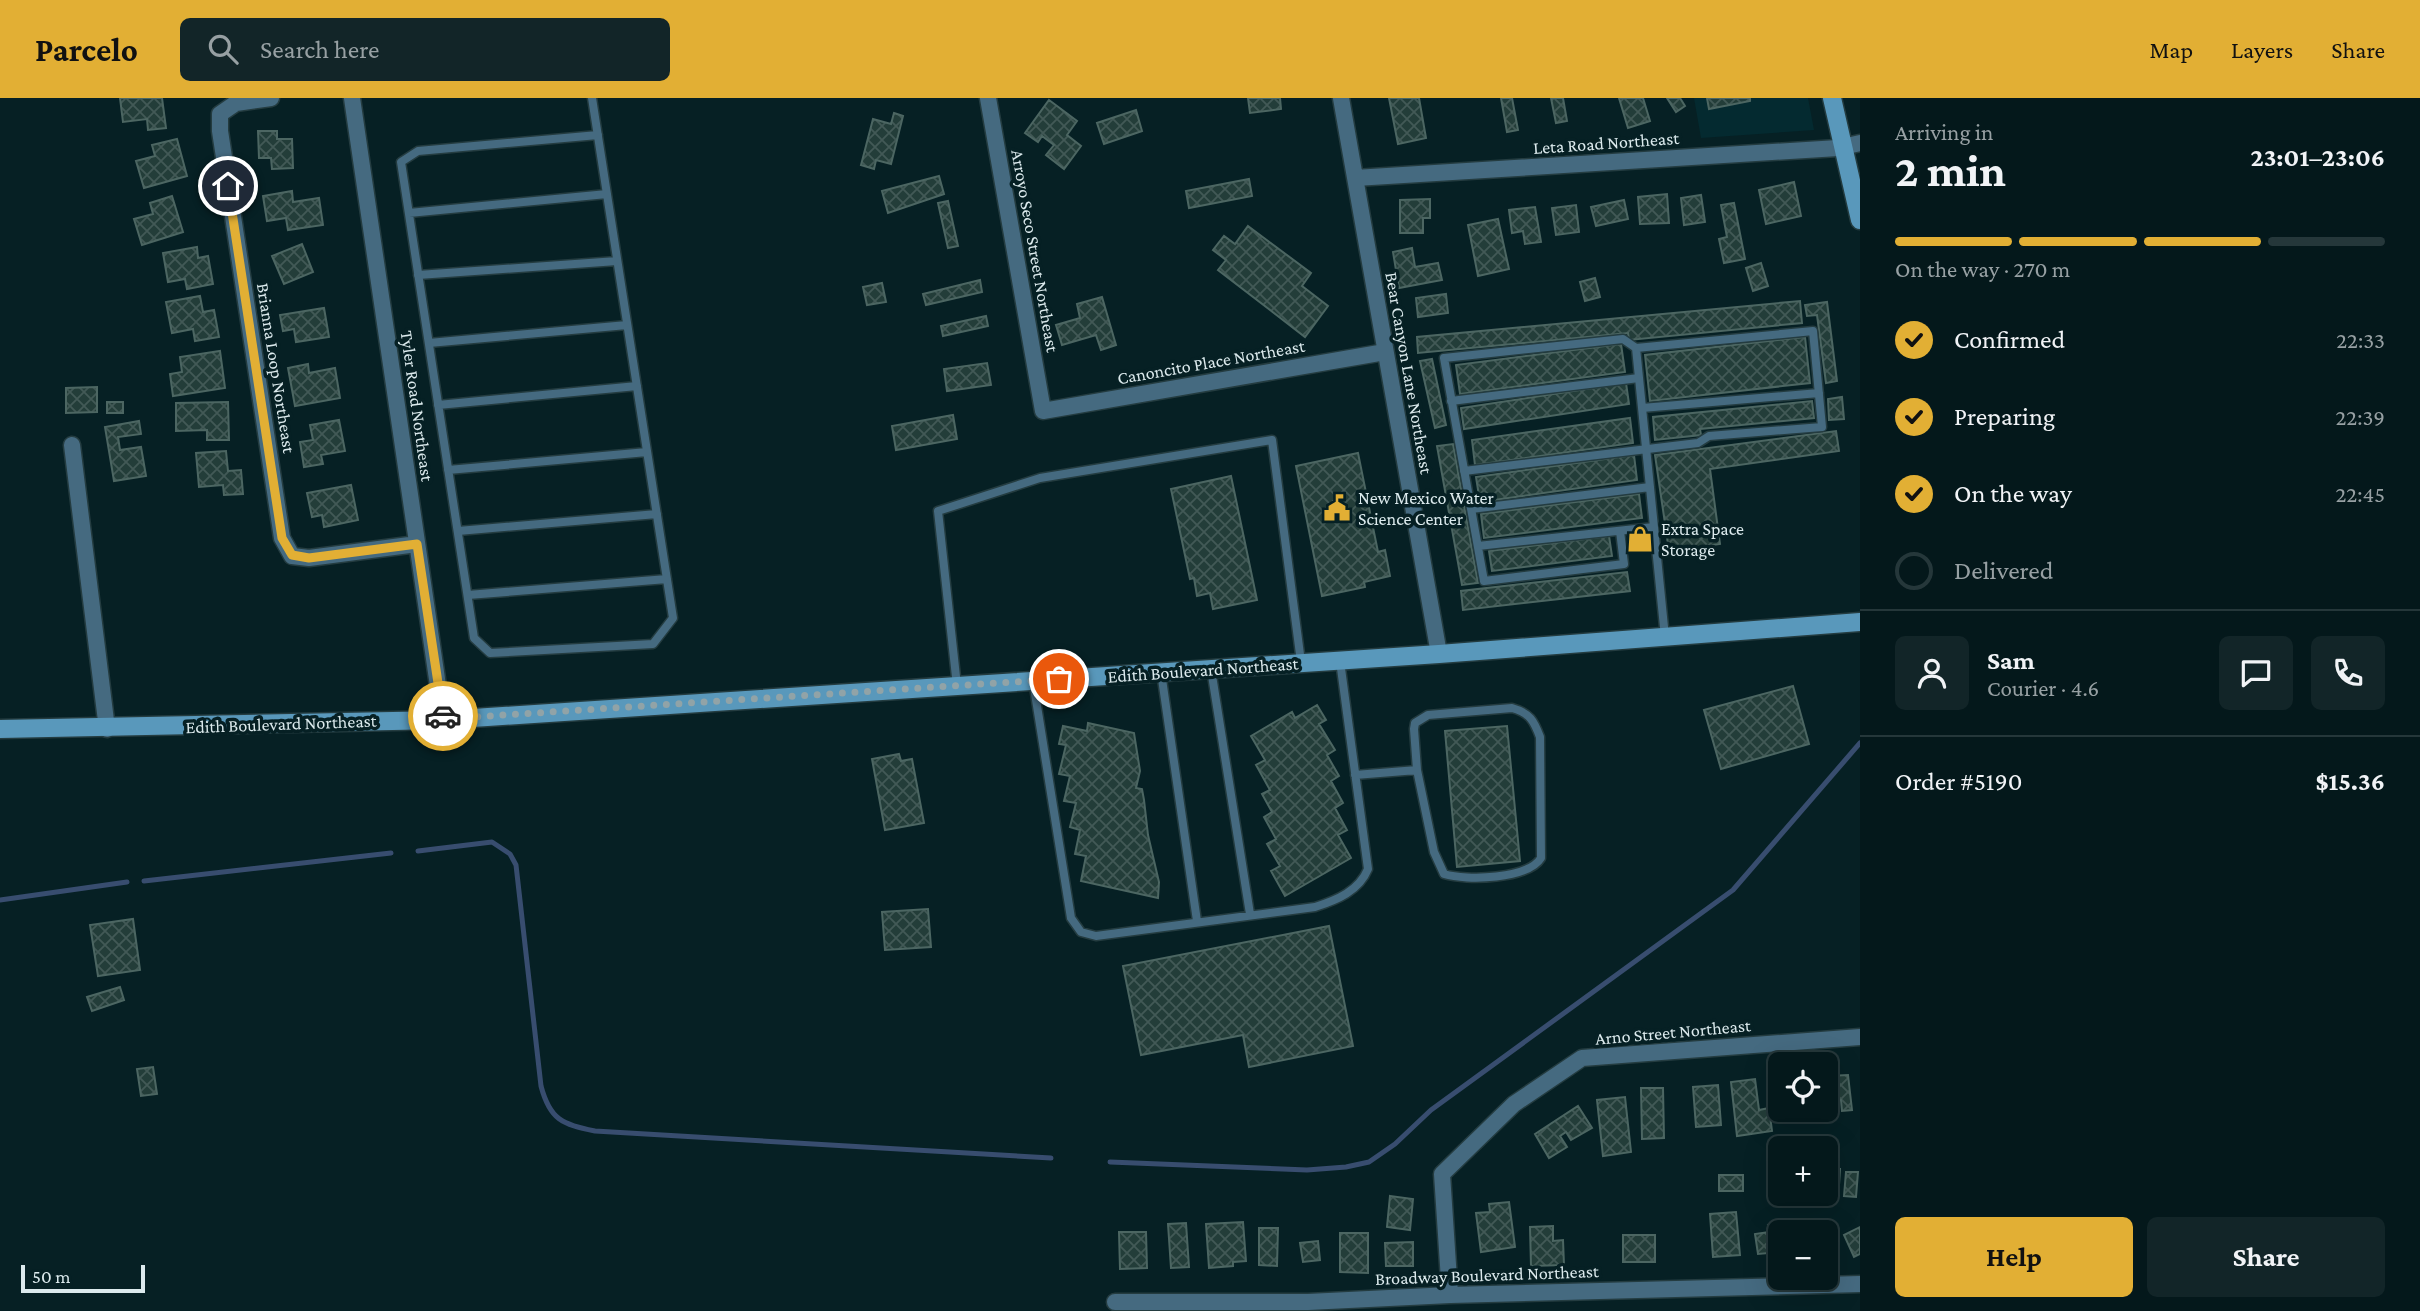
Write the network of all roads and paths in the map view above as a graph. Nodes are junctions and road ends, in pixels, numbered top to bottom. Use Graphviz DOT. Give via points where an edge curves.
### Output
graph roads {
  1 [pos="271,98"];
  2 [pos="352,98"];
  3 [pos="592,98"];
  4 [pos="988,98"];
  5 [pos="1341,98"];
  6 [pos="1832,98"];
  7 [pos="598,135"];
  8 [pos="1860,143"];
  9 [pos="1841,147"];
  10 [pos="1355,178"];
  11 [pos="607,194"];
  12 [pos="409,213"];
  13 [pos="1860,220"];
  14 [pos="617,261"];
  15 [pos="418,275"];
  16 [pos="627,325"];
  17 [pos="429,343"];
  18 [pos="1636,348"];
  19 [pos="1385,352"];
  20 [pos="1639,378"];
  21 [pos="637,386"];
  22 [pos="1819,393"];
  23 [pos="1451,401"];
  24 [pos="438,405"];
  25 [pos="1642,408"];
  26 [pos="1043,411"];
  27 [pos="72,445"];
  28 [pos="1646,449"];
  29 [pos="647,452"];
  30 [pos="448,470"];
  31 [pos="1464,471"];
  32 [pos="1650,487"];
  33 [pos="1471,509"];
  34 [pos="657,514"];
  35 [pos="1654,527"];
  36 [pos="458,531"];
  37 [pos="1620,531"];
  38 [pos="417,544"];
  39 [pos="1478,546"];
  40 [pos="667,579"];
  41 [pos="468,594"];
  42 [pos="1860,622"];
  43 [pos="1665,637"];
  44 [pos="1439,654"];
  45 [pos="1340,661"];
  46 [pos="1301,663"];
  47 [pos="1211,669"];
  48 [pos="1161,672"];
  49 [pos="1033,681"];
  50 [pos="957,686"];
  51 [pos="443,719"];
  52 [pos="0,729"];
  53 [pos="107,729"];
  54 [pos="1417,770"];
  55 [pos="1355,775"];
  56 [pos="1250,914"];
  57 [pos="1197,921"];
  58 [pos="1860,1037"];
  59 [pos="1860,1284"];
  60 [pos="1450,1294"];
  61 [pos="1115,1302"];
  1 -- 38 [label="street, Brianna Loop Northeast" via="236,103 220,114 220,131 282,538 292,555 309,558"];
  2 -- 38 [label="street, Tyler Road Northeast"];
  3 -- 7 [label="lane"];
  4 -- 26 [label="street, Arroyo Seco Street Northeast"];
  5 -- 10 [label="street, Bear Canyon Lane Northeast"];
  6 -- 9 [label="street"];
  7 -- 11 [label="lane"];
  7 -- 12 [label="lane" via="418,150 401,162"];
  8 -- 9 [label="street, Leta Road Northeast"];
  9 -- 10 [label="street, Leta Road Northeast"];
  9 -- 13 [label="street"];
  10 -- 19 [label="street, Bear Canyon Lane Northeast"];
  11 -- 12 [label="lane"];
  11 -- 14 [label="lane"];
  12 -- 15 [label="lane"];
  14 -- 15 [label="lane"];
  14 -- 16 [label="lane"];
  15 -- 17 [label="lane"];
  16 -- 17 [label="lane"];
  16 -- 21 [label="lane"];
  17 -- 24 [label="lane"];
  18 -- 20 [label="lane"];
  18 -- 22 [label="lane" via="1813,331"];
  18 -- 23 [label="lane" via="1623,339 1444,358"];
  19 -- 26 [label="street, Canoncito Place Northeast"];
  19 -- 44 [label="street, Bear Canyon Lane Northeast"];
  20 -- 23 [label="lane"];
  20 -- 25 [label="lane"];
  21 -- 24 [label="lane"];
  21 -- 29 [label="lane"];
  22 -- 25 [label="lane"];
  22 -- 28 [label="lane" via="1822,427 1709,436 1698,443"];
  23 -- 31 [label="lane"];
  24 -- 30 [label="lane"];
  25 -- 28 [label="lane"];
  27 -- 53 [label="street"];
  28 -- 31 [label="lane"];
  28 -- 32 [label="lane"];
  29 -- 30 [label="lane"];
  29 -- 34 [label="lane"];
  30 -- 36 [label="lane"];
  31 -- 33 [label="lane"];
  32 -- 33 [label="lane"];
  32 -- 35 [label="lane"];
  33 -- 39 [label="lane"];
  34 -- 36 [label="lane"];
  34 -- 40 [label="lane"];
  35 -- 37 [label="lane"];
  35 -- 43 [label="lane"];
  36 -- 41 [label="lane"];
  37 -- 39 [label="lane"];
  37 -- 39 [label="lane" via="1624,564 1484,580"];
  38 -- 51 [label="street, Tyler Road Northeast"];
  40 -- 41 [label="lane"];
  40 -- 41 [label="lane" via="673,618 653,644 490,653 474,638"];
  42 -- 43 [label="street, Edith Boulevard Northeast"];
  43 -- 44 [label="street, Edith Boulevard Northeast"];
  44 -- 45 [label="street, Edith Boulevard Northeast"];
  45 -- 46 [label="street, Edith Boulevard Northeast"];
  45 -- 55 [label="lane"];
  46 -- 47 [label="street, Edith Boulevard Northeast"];
  46 -- 50 [label="lane" via="1272,440 1040,478 938,511"];
  47 -- 48 [label="street, Edith Boulevard Northeast"];
  47 -- 56 [label="lane"];
  48 -- 49 [label="street, Edith Boulevard Northeast"];
  48 -- 57 [label="lane"];
  49 -- 50 [label="street, Edith Boulevard Northeast"];
  49 -- 57 [label="lane" via="1071,918 1081,932 1096,936"];
  50 -- 51 [label="street, Edith Boulevard Northeast"];
  51 -- 53 [label="street, Edith Boulevard Northeast"];
  52 -- 53 [label="street, Edith Boulevard Northeast"];
  54 -- 54 [label="lane" via="1415,723 1428,715 1512,708 1533,719 1540,750 1541,858 1536,866 1512,875 1444,874 1434,852"];
  54 -- 55 [label="lane"];
  55 -- 56 [label="lane" via="1368,869 1363,882 1315,907"];
  56 -- 57 [label="lane"];
  58 -- 60 [label="street, Arno Street Northeast" via="1582,1058 1514,1104 1442,1174"];
  59 -- 60 [label="street, Broadway Boulevard Northeast"];
  60 -- 61 [label="street, Broadway Boulevard Northeast" via="1308,1302"];
}
